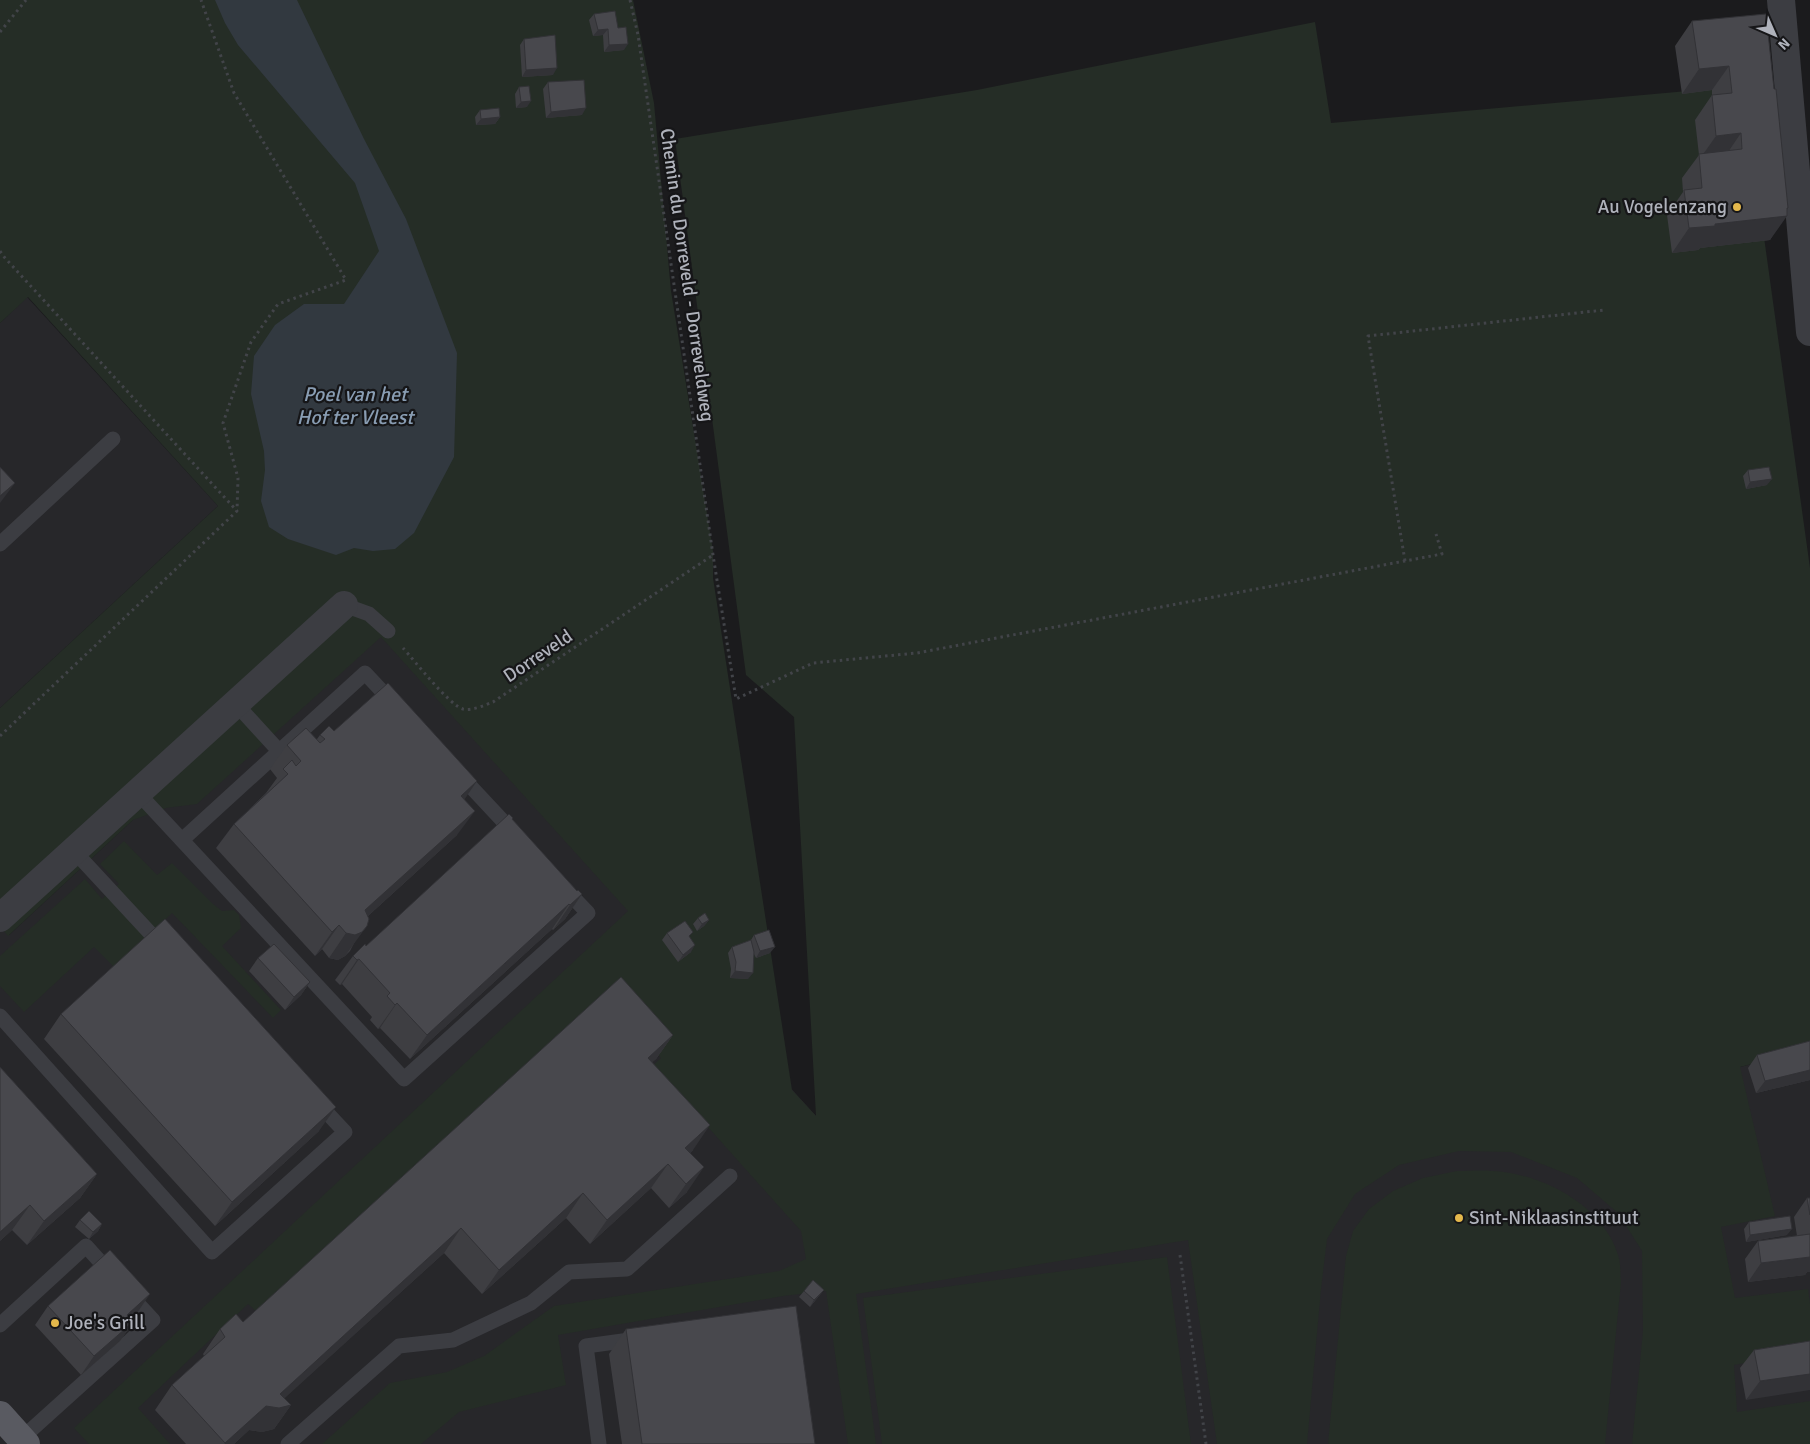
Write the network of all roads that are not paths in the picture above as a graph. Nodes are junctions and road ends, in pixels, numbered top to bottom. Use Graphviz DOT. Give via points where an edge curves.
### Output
graph roads {
  1 [pos="1781,0"];
  2 [pos="1810,332"];
  3 [pos="113,439"];
  4 [pos="0,544"];
  5 [pos="344,605"];
  6 [pos="388,631"];
  7 [pos="236,704"];
  8 [pos="406,717"];
  9 [pos="279,751"];
  10 [pos="446,760"];
  11 [pos="138,793"];
  12 [pos="182,840"];
  13 [pos="527,848"];
  14 [pos="74,851"];
  15 [pos="554,876"];
  16 [pos="0,918"];
  17 [pos="175,960"];
  18 [pos="0,1016"];
  19 [pos="304,1088"];
  20 [pos="730,1176"];
  21 [pos="0,1325"];
  22 [pos="653,1336"];
  23 [pos="0,1415"];
  24 [pos="24,1441"];
  25 [pos="288,1444"];
  26 [pos="599,1444"];
  1 -- 2 [label="street"];
  3 -- 4 [label="lane"];
  5 -- 6 [label="lane" via="369,614"];
  5 -- 7 [label="street"];
  7 -- 9 [label="lane"];
  7 -- 11 [label="street"];
  8 -- 9 [label="lane" via="365,673"];
  9 -- 12 [label="lane"];
  10 -- 13 [label="lane"];
  11 -- 12 [label="lane"];
  11 -- 14 [label="street"];
  12 -- 15 [label="lane" via="404,1079 588,913"];
  14 -- 16 [label="street"];
  14 -- 17 [label="lane"];
  18 -- 19 [label="lane" via="212,1252 345,1132"];
  20 -- 25 [label="lane" via="627,1269 569,1272 531,1303 453,1340 399,1346"];
  21 -- 24 [label="lane" via="86,1246 153,1320"];
  22 -- 26 [label="lane" via="586,1346"];
  23 -- 24 [label="main road"];
}
